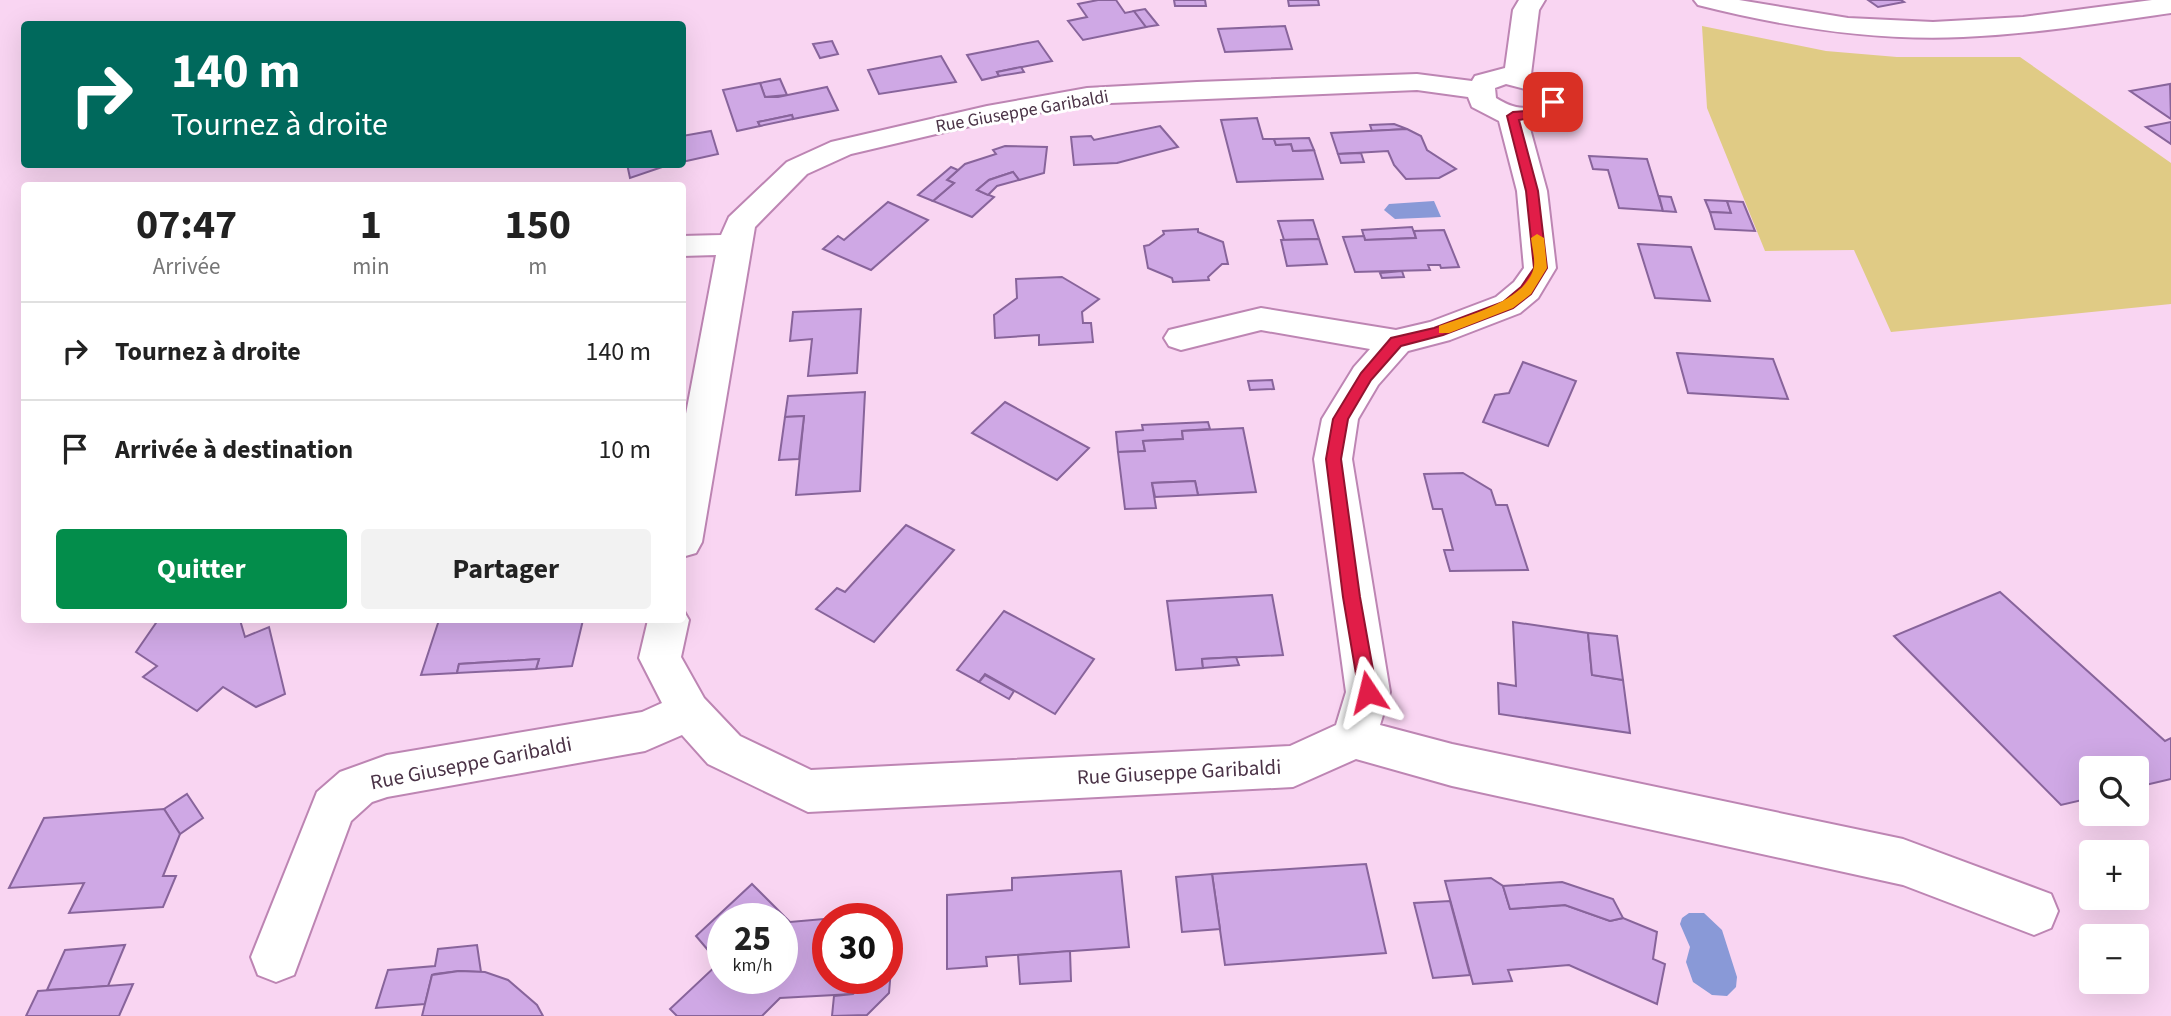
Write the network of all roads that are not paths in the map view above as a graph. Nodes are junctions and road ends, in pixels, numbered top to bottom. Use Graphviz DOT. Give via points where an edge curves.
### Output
graph roads {
  1 [pos="1532,0"];
  2 [pos="1707,0"];
  3 [pos="2171,5"];
  4 [pos="1480,90"];
  5 [pos="1515,96"];
  6 [pos="734,245"];
  7 [pos="686,247"];
  8 [pos="1181,338"];
  9 [pos="1396,342"];
  10 [pos="686,519"];
  11 [pos="667,623"];
  12 [pos="689,712"];
  13 [pos="1354,738"];
  14 [pos="2034,911"];
  15 [pos="276,957"];
  1 -- 5 [label="street" via="1526,9"];
  2 -- 3 [label="street" via="1835,24 1933,30 2036,24"];
  4 -- 5 [label="street" via="1494,78"];
  4 -- 5 [label="street" via="1482,101 1490,107"];
  4 -- 6 [label="street, Rue Giuseppe Garibaldi" via="1417,82 1197,90 1087,96 986,114 841,148 797,168 740,225"];
  5 -- 9 [label="street" via="1540,268 1526,290 1508,305 1438,332"];
  6 -- 7 [label="street"];
  6 -- 10 [label="street, Rue Giuseppe Garibaldi"];
  8 -- 9 [label="street" via="1261,319"];
  9 -- 13 [label="street" via="1366,376 1340,419 1333,459 1368,692"];
  11 -- 12 [label="street, Rue Giuseppe Garibaldi" via="660,658"];
  12 -- 13 [label="street, Rue Giuseppe Garibaldi" via="724,750 808,791 1293,766"];
  12 -- 15 [label="street, Rue Giuseppe Garibaldi" via="645,731 387,776 356,787 333,807"];
  13 -- 14 [label="street" via="1452,765 1903,862"];
}
